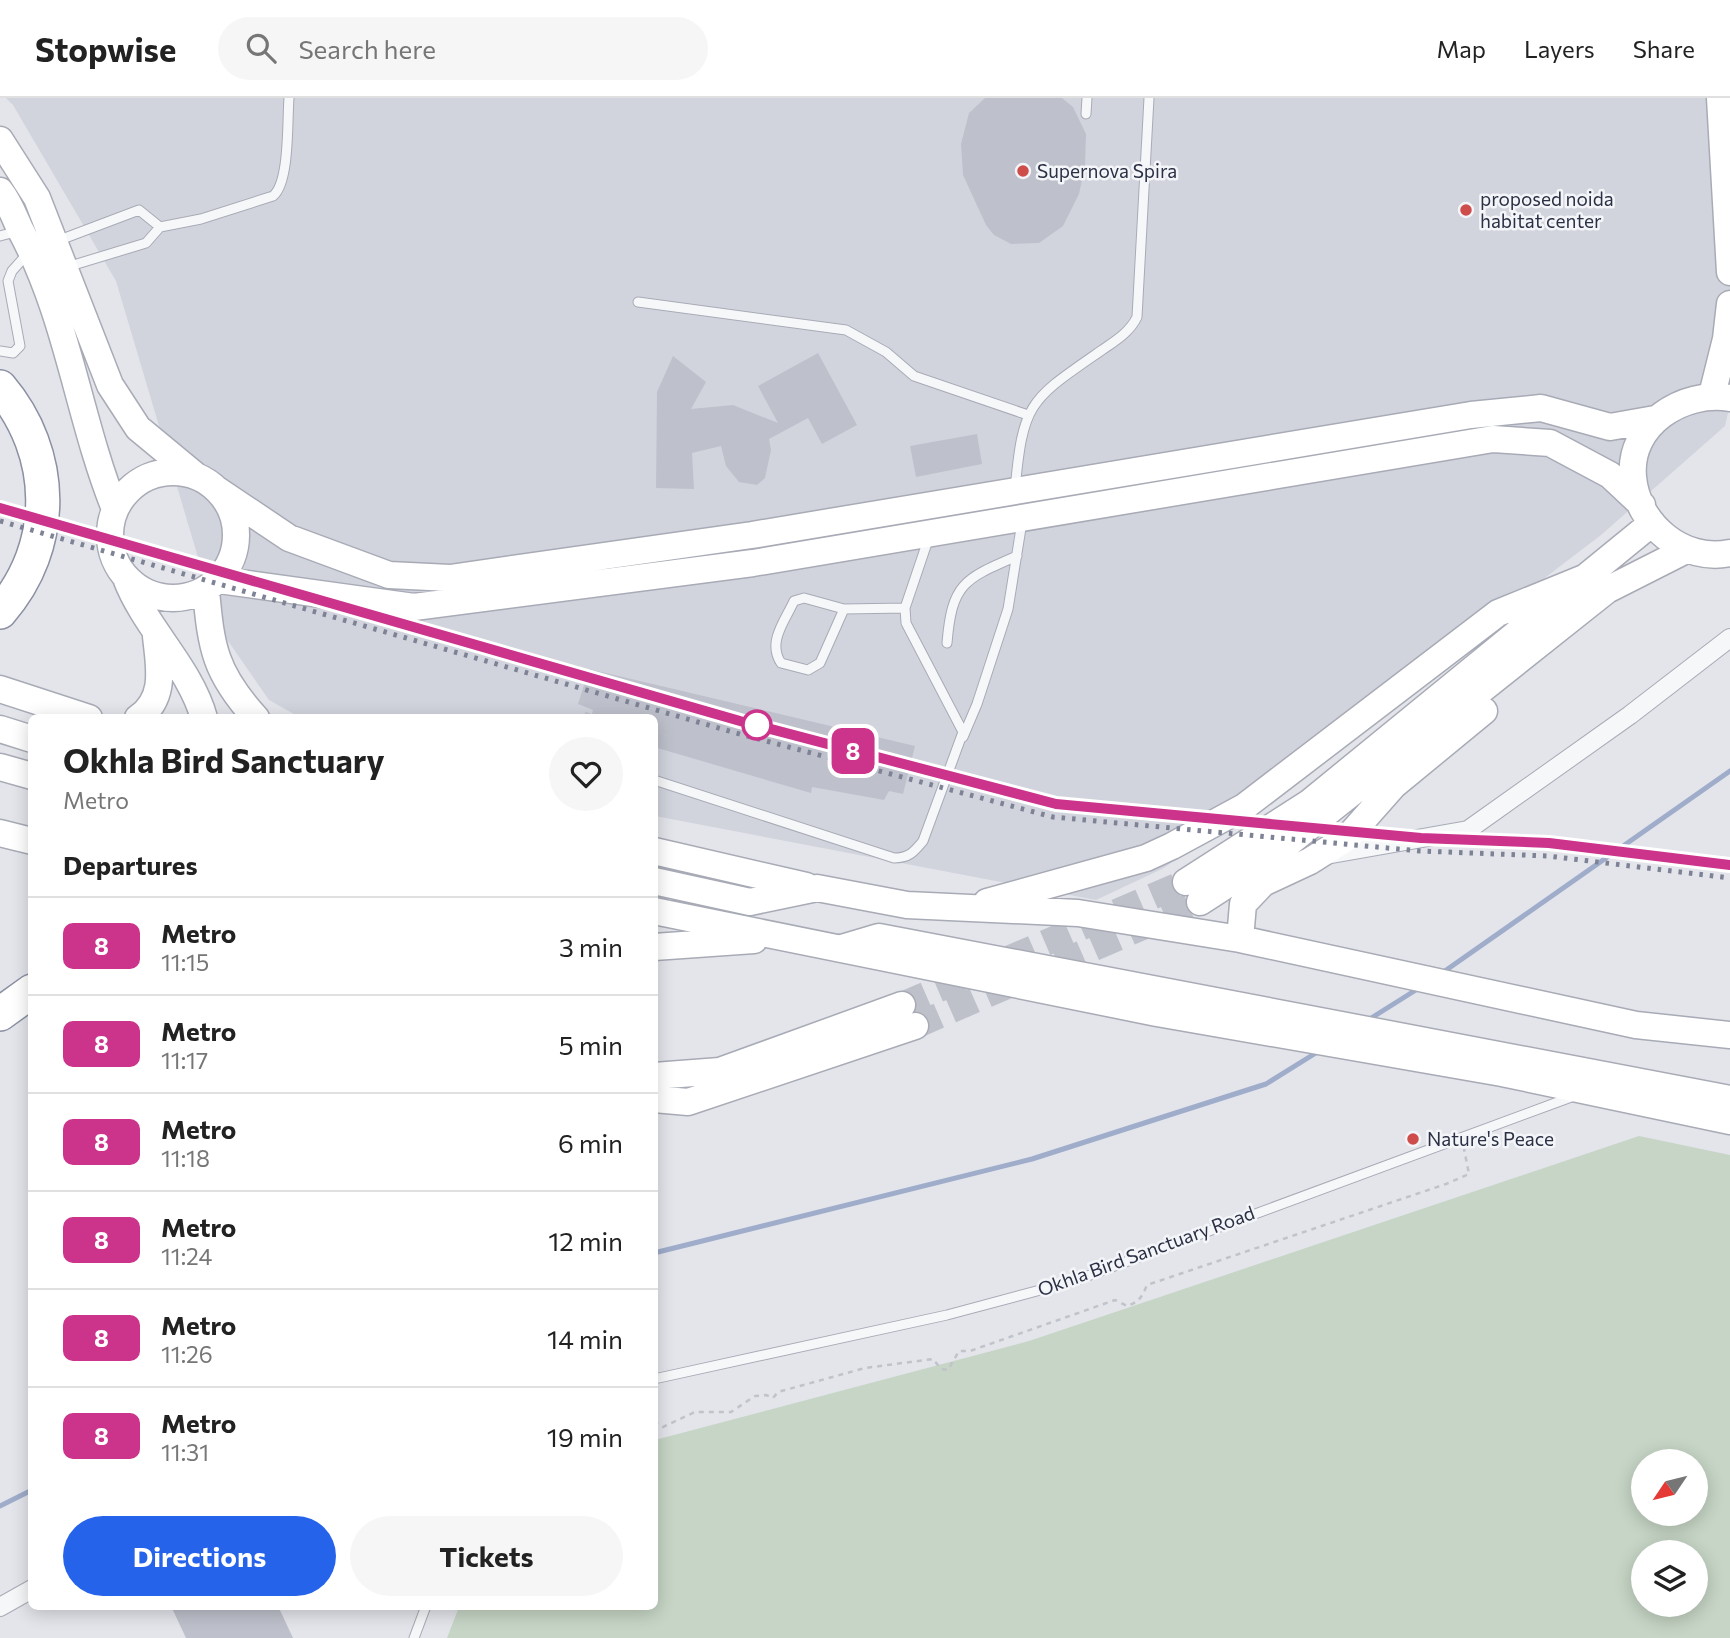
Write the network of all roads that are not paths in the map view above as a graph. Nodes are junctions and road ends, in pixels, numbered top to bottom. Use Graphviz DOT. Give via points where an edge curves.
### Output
graph roads {
  1 [pos="289,98"];
  2 [pos="1087,98"];
  3 [pos="1149,98"];
  4 [pos="1720,98"];
  5 [pos="1086,114"];
  6 [pos="0,140"];
  7 [pos="0,191"];
  8 [pos="160,228"];
  9 [pos="27,239"];
  10 [pos="66,267"];
  11 [pos="1730,272"];
  12 [pos="638,302"];
  13 [pos="1730,304"];
  14 [pos="0,351"];
  15 [pos="0,387"];
  16 [pos="1721,397"];
  17 [pos="1028,415"];
  18 [pos="1655,419"];
  19 [pos="206,482"];
  20 [pos="1015,491"];
  21 [pos="115,509"];
  22 [pos="1647,514"];
  23 [pos="1023,517"];
  24 [pos="930,532"];
  25 [pos="1684,551"];
  26 [pos="1730,553"];
  27 [pos="1017,556"];
  28 [pos="126,578"];
  29 [pos="1584,578"];
  30 [pos="212,585"];
  31 [pos="1607,590"];
  32 [pos="905,608"];
  33 [pos="844,609"];
  34 [pos="0,612"];
  35 [pos="156,635"];
  36 [pos="1730,638"];
  37 [pos="947,643"];
  38 [pos="0,689"];
  39 [pos="77,714"];
  40 [pos="142,714"];
  41 [pos="202,714"];
  42 [pos="253,714"];
  43 [pos="0,729"];
  44 [pos="28,737"];
  45 [pos="962,740"];
  46 [pos="0,767"];
  47 [pos="28,775"];
  48 [pos="658,781"];
  49 [pos="0,833"];
  50 [pos="28,840"];
  51 [pos="658,852"];
  52 [pos="1317,857"];
  53 [pos="658,882"];
  54 [pos="817,888"];
  55 [pos="964,909"];
  56 [pos="658,912"];
  57 [pos="787,938"];
  58 [pos="1240,939"];
  59 [pos="658,947"];
  60 [pos="28,994"];
  61 [pos="0,1014"];
  62 [pos="1730,1035"];
  63 [pos="1504,1064"];
  64 [pos="658,1076"];
  65 [pos="1585,1092"];
  66 [pos="658,1099"];
  67 [pos="1730,1100"];
  68 [pos="1730,1121"];
  69 [pos="658,1377"];
  70 [pos="28,1591"];
  71 [pos="0,1606"];
  72 [pos="424,1610"];
  73 [pos="414,1638"];
  1 -- 8 [label="lane" via="284,176 278,192"];
  2 -- 5 [label="lane"];
  3 -- 17 [label="lane" via="1136,317 1117,340 1040,395"];
  4 -- 11 [label="main road"];
  6 -- 9 [label="main road" via="37,198"];
  7 -- 9 [label="main road"];
  8 -- 9 [label="lane" via="139,210"];
  8 -- 10 [label="lane" via="146,243"];
  9 -- 10 [label="main road"];
  9 -- 14 [label="lane" via="9,281 20,346 13,353"];
  9 -- 21 [label="main road" via="54,304 94,458"];
  10 -- 19 [label="main road" via="110,385 138,428"];
  12 -- 17 [label="lane" via="846,330 886,352 914,376"];
  13 -- 16 [label="main road"];
  15 -- 34 [label="highway" via="33,439 44,501 32,563"];
  16 -- 18 [label="main road" via="1681,401"];
  17 -- 20 [label="lane" via="1020,434"];
  18 -- 20 [label="main road" via="1610,427 1541,408 1471,415"];
  18 -- 22 [label="main road" via="1638,446 1633,477"];
  19 -- 20 [label="main road" via="289,538 389,575 450,578"];
  19 -- 21 [label="main road" via="172,472 149,476 128,489"];
  19 -- 30 [label="main road" via="231,509 237,534 232,559"];
  21 -- 28 [label="main road" via="110,545"];
  22 -- 23 [label="main road" via="1610,475 1550,443 1493,439"];
  22 -- 25 [label="main road"];
  22 -- 29 [label="main road"];
  23 -- 24 [label="main road"];
  23 -- 27 [label="lane"];
  24 -- 30 [label="main road" via="753,563 414,607"];
  24 -- 32 [label="lane"];
  25 -- 26 [label="main road" via="1715,556"];
  25 -- 31 [label="main road"];
  27 -- 37 [label="lane" via="977,573 964,584 950,607"];
  27 -- 45 [label="lane" via="1008,609"];
  28 -- 30 [label="main road" via="139,589 164,598 190,597"];
  28 -- 35 [label="main road"];
  29 -- 31 [label="main road" via="1193,892 1276,853"];
  29 -- 55 [label="main road" via="1498,613 1244,807 1172,846 1146,858"];
  30 -- 42 [label="main road" via="210,640 217,663"];
  31 -- 52 [label="main road" via="1546,660 1394,785 1348,837"];
  32 -- 33 [label="lane"];
  32 -- 45 [label="lane" via="911,635 960,722"];
  33 -- 33 [label="lane" via="820,663 808,670 781,663 775,653 776,639 794,601 804,598"];
  35 -- 40 [label="main road" via="160,687 154,703"];
  35 -- 41 [label="main road" via="184,675"];
  36 -- 52 [label="street" via="1468,830"];
  38 -- 39 [label="main road"];
  43 -- 44 [label="main road"];
  45 -- 48 [label="lane" via="923,841 906,858 894,858"];
  46 -- 47 [label="main road"];
  49 -- 50 [label="main road"];
  51 -- 54 [label="main road"];
  52 -- 58 [label="main road" via="1263,883 1249,897 1243,904"];
  53 -- 54 [label="main road" via="750,902"];
  54 -- 55 [label="main road" via="907,905"];
  55 -- 58 [label="main road" via="1078,914"];
  56 -- 57 [label="main road"];
  57 -- 59 [label="main road"];
  57 -- 63 [label="main road" via="839,948 879,937 1162,1003"];
  58 -- 62 [label="main road" via="1636,1025"];
  60 -- 61 [label="highway"];
  63 -- 65 [label="main road"];
  63 -- 67 [label="main road"];
  64 -- 66 [label="main road" via="720,1071 909,1016 688,1102"];
  65 -- 68 [label="main road"];
  65 -- 69 [label="lane, Okhla Bird Sanctuary Road" via="1074,1281 947,1315"];
  70 -- 71 [label="street"];
  72 -- 73 [label="lane"];
}
